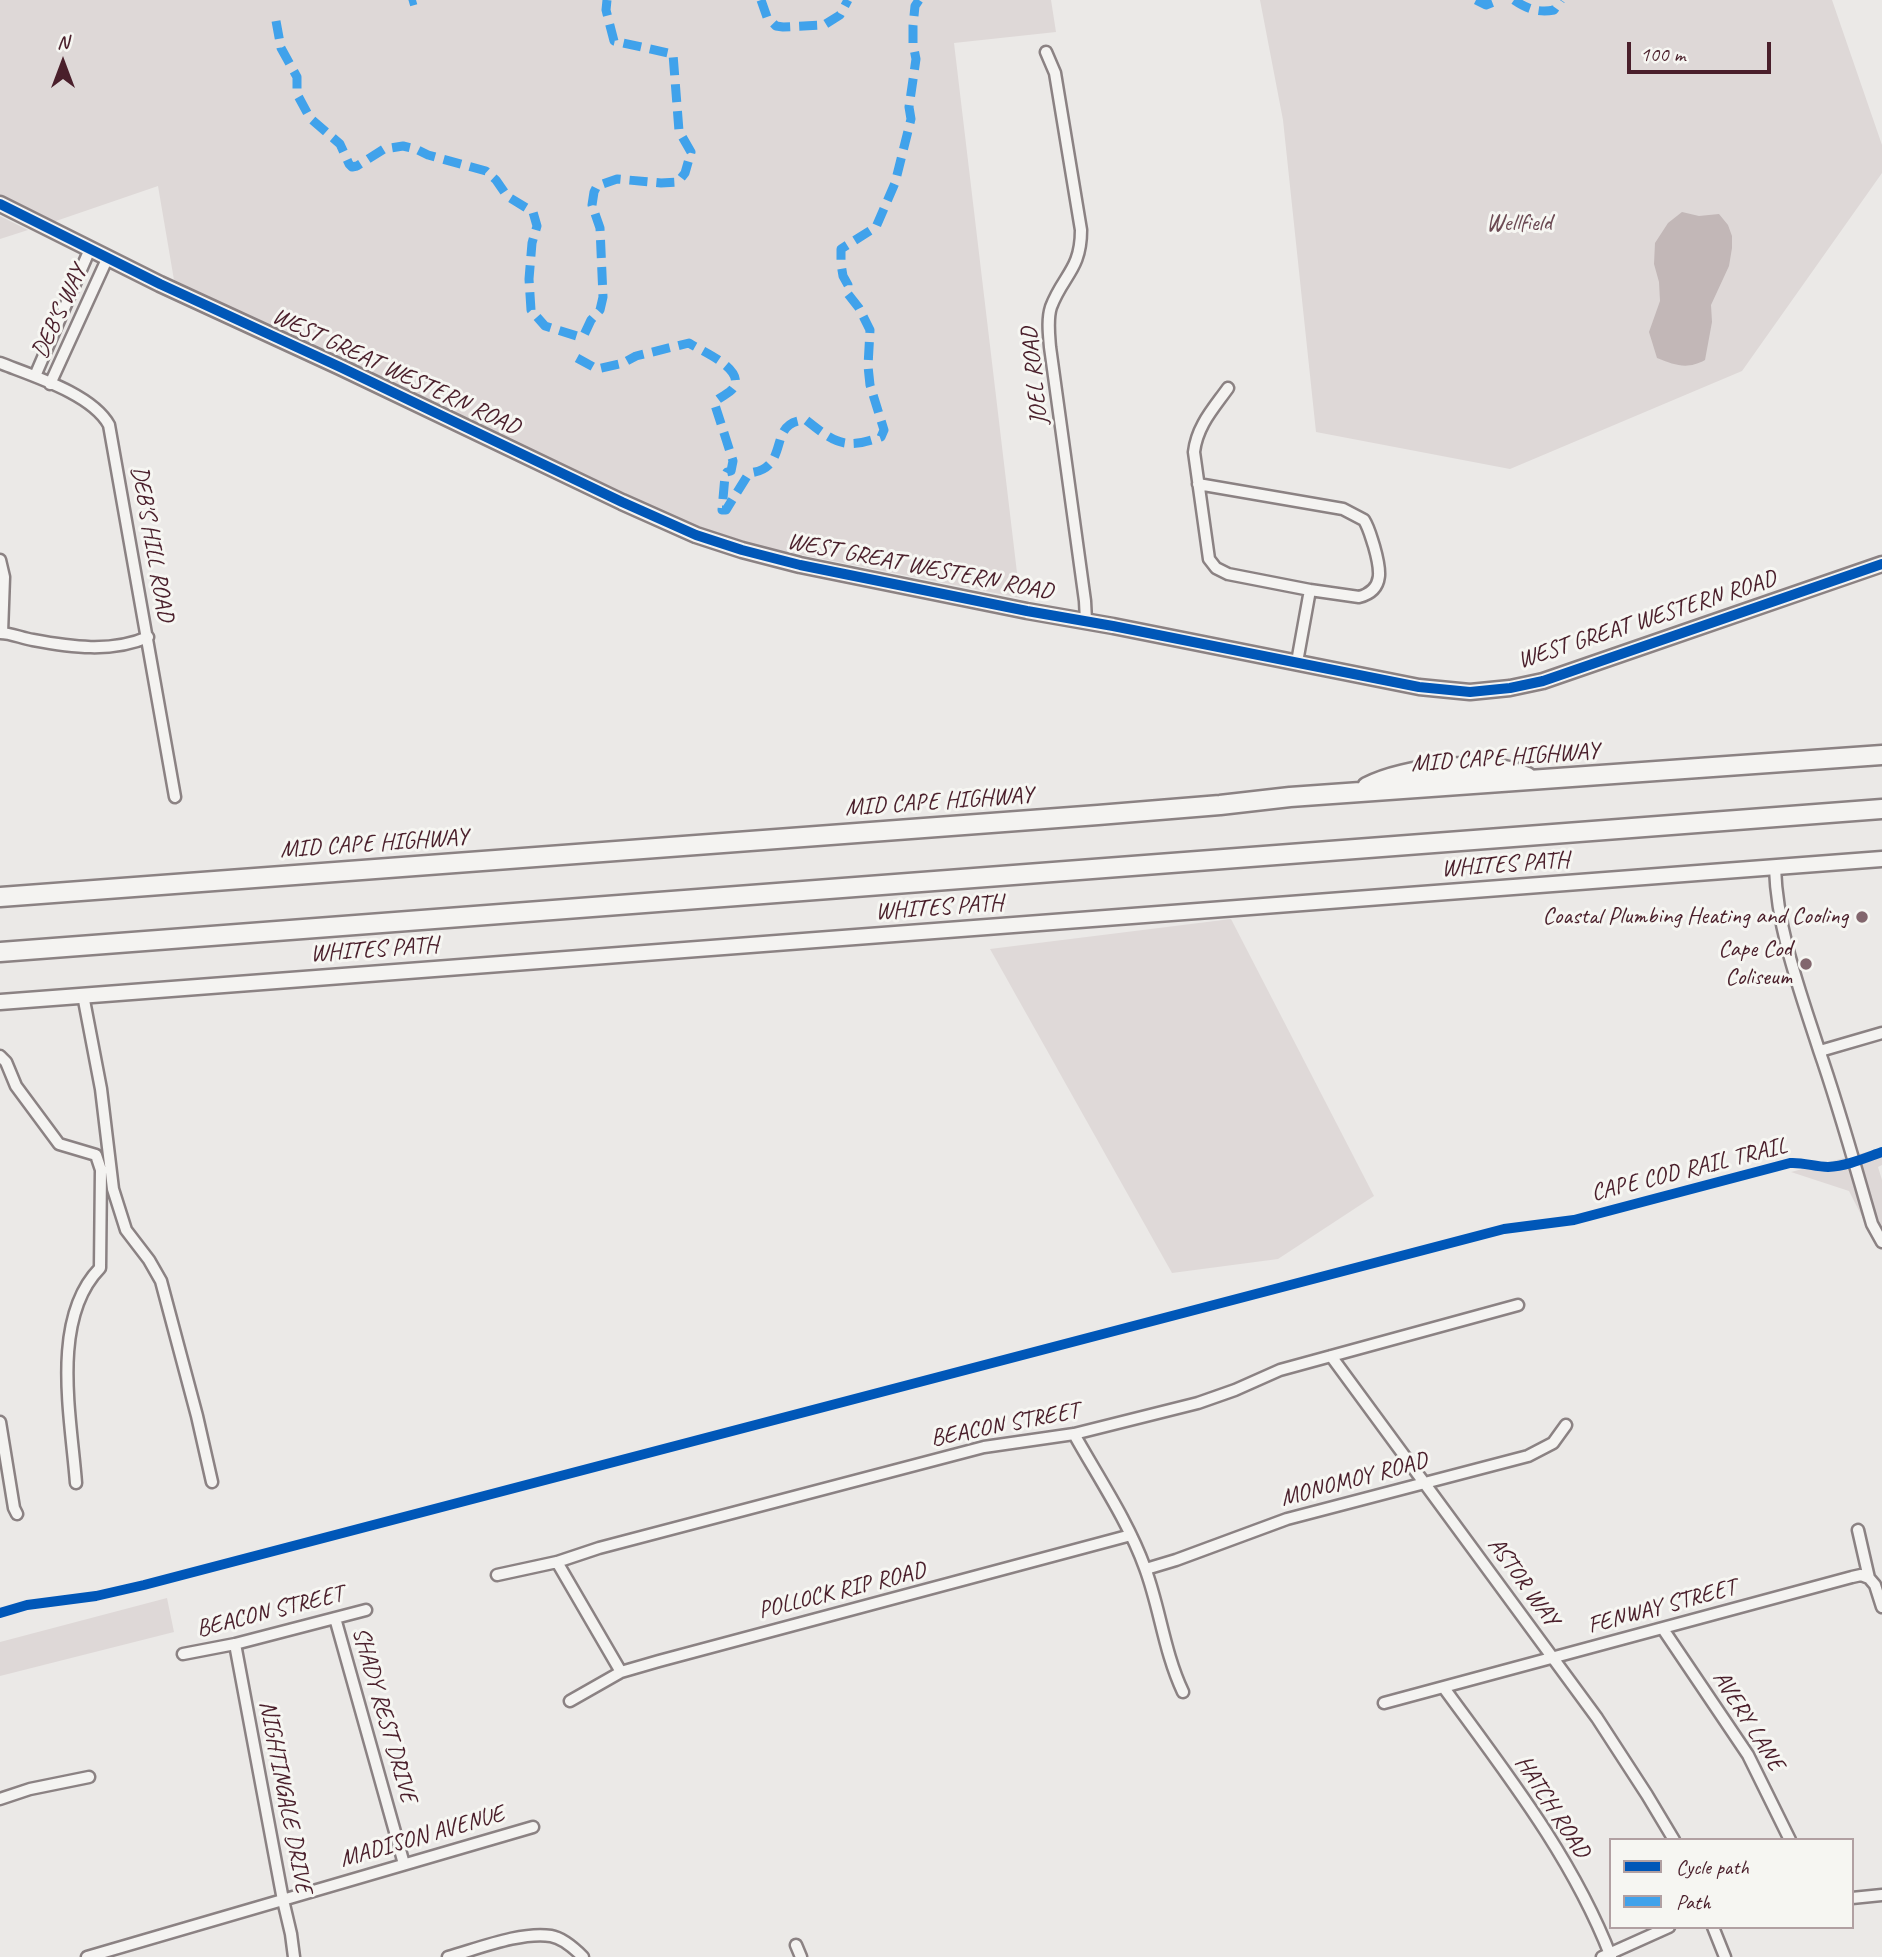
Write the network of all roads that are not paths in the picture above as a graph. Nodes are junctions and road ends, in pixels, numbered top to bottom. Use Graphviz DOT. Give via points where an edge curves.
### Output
graph roads {
  1 [pos="1046,52"];
  2 [pos="0,204"];
  3 [pos="90,249"];
  4 [pos="108,257"];
  5 [pos="0,363"];
  6 [pos="35,376"];
  7 [pos="50,384"];
  8 [pos="1228,388"];
  9 [pos="1198,484"];
  10 [pos="0,560"];
  11 [pos="1882,564"];
  12 [pos="1310,590"];
  13 [pos="1086,621"];
  14 [pos="1,633"];
  15 [pos="148,637"];
  16 [pos="1297,662"];
  17 [pos="1882,755"];
  18 [pos="175,797"];
  19 [pos="1882,809"];
  20 [pos="1882,859"];
  21 [pos="1775,868"];
  22 [pos="0,897"];
  23 [pos="0,952"];
  24 [pos="83,995"];
  25 [pos="0,1002"];
  26 [pos="1882,1033"];
  27 [pos="1820,1051"];
  28 [pos="0,1056"];
  29 [pos="1882,1242"];
  30 [pos="1518,1305"];
  31 [pos="1331,1356"];
  32 [pos="0,1422"];
  33 [pos="1566,1425"];
  34 [pos="1074,1434"];
  35 [pos="212,1482"];
  36 [pos="1424,1482"];
  37 [pos="76,1483"];
  38 [pos="17,1514"];
  39 [pos="1858,1530"];
  40 [pos="1131,1535"];
  41 [pos="557,1562"];
  42 [pos="1146,1569"];
  43 [pos="497,1575"];
  44 [pos="1869,1578"];
  45 [pos="1882,1607"];
  46 [pos="366,1610"];
  47 [pos="335,1618"];
  48 [pos="1663,1629"];
  49 [pos="235,1644"];
  50 [pos="183,1654"];
  51 [pos="1552,1658"];
  52 [pos="621,1672"];
  53 [pos="1444,1688"];
  54 [pos="1183,1692"];
  55 [pos="570,1701"];
  56 [pos="1384,1703"];
  57 [pos="89,1777"];
  58 [pos="0,1799"];
  59 [pos="533,1827"];
  60 [pos="1673,1838"];
  61 [pos="1789,1838"];
  62 [pos="404,1864"];
  63 [pos="1882,1895"];
  64 [pos="1854,1898"];
  65 [pos="283,1900"];
  66 [pos="1665,1929"];
  67 [pos="1714,1929"];
  68 [pos="796,1945"];
  69 [pos="1607,1956"];
  70 [pos="87,1957"];
  71 [pos="294,1957"];
  72 [pos="448,1957"];
  73 [pos="583,1957"];
  74 [pos="801,1957"];
  75 [pos="1725,1957"];
  1 -- 13 [label="street, JOEL ROAD" via="1055,73 1081,230 1080,254 1050,309 1049,322"];
  2 -- 3 [label="street, WEST GREAT WESTERN ROAD"];
  3 -- 4 [label="street, WEST GREAT WESTERN ROAD"];
  3 -- 6 [label="street, DEB'S WAY"];
  4 -- 7 [label="street, DEB'S WAY"];
  4 -- 13 [label="street, WEST GREAT WESTERN ROAD" via="696,536 800,565"];
  5 -- 6 [label="street, DEB'S HILL ROAD"];
  6 -- 7 [label="street, DEB'S HILL ROAD"];
  7 -- 15 [label="street, DEB'S HILL ROAD" via="90,403 109,425"];
  8 -- 9 [label="street" via="1195,440"];
  9 -- 12 [label="street" via="1211,564 1228,574"];
  9 -- 12 [label="street" via="1343,509 1364,520 1379,564 1377,587 1359,597"];
  10 -- 14 [label="street" via="4,577"];
  11 -- 16 [label="street, WEST GREAT WESTERN ROAD" via="1586,667 1510,688 1443,690"];
  12 -- 16 [label="street"];
  13 -- 16 [label="street, WEST GREAT WESTERN ROAD"];
  14 -- 15 [label="street" via="92,647 121,646"];
  15 -- 18 [label="street, DEB'S HILL ROAD"];
  17 -- 22 [label="highway, MID CAPE HIGHWAY" via="1534,780 1507,769 1474,768 1404,774 1358,792 1112,814"];
  19 -- 23 [label="highway"];
  20 -- 21 [label="street, WHITES PATH"];
  21 -- 24 [label="street, WHITES PATH"];
  21 -- 27 [label="street" via="1779,911"];
  24 -- 25 [label="street, WHITES PATH"];
  24 -- 35 [label="street" via="113,1189 126,1230 161,1281"];
  26 -- 27 [label="street"];
  27 -- 29 [label="street" via="1872,1224"];
  28 -- 37 [label="street" via="59,1144 96,1154 101,1171 100,1268 88,1280 68,1337"];
  30 -- 31 [label="street, BEACON STREET"];
  31 -- 34 [label="street, BEACON STREET" via="1280,1370 1198,1403"];
  31 -- 36 [label="street, ASTOR WAY"];
  32 -- 38 [label="street"];
  33 -- 36 [label="street, MONOMOY ROAD" via="1553,1443 1528,1456"];
  34 -- 40 [label="street"];
  34 -- 41 [label="street, BEACON STREET" via="985,1447"];
  36 -- 42 [label="street, MONOMOY ROAD" via="1287,1519"];
  36 -- 51 [label="street, ASTOR WAY"];
  39 -- 44 [label="street"];
  40 -- 42 [label="street"];
  40 -- 52 [label="street, POLLOCK RIP ROAD"];
  41 -- 43 [label="street, BEACON STREET"];
  41 -- 52 [label="street"];
  42 -- 54 [label="street" via="1170,1662"];
  44 -- 45 [label="street"];
  44 -- 48 [label="street, FENWAY STREET" via="1852,1577"];
  46 -- 47 [label="street, BEACON STREET"];
  47 -- 49 [label="street, BEACON STREET"];
  47 -- 62 [label="street, SHADY REST DRIVE"];
  48 -- 51 [label="street, FENWAY STREET"];
  48 -- 61 [label="street, AVERY LANE" via="1748,1755"];
  49 -- 50 [label="street, BEACON STREET"];
  49 -- 65 [label="street, NIGHTINGALE DRIVE"];
  51 -- 53 [label="street, FENWAY STREET"];
  51 -- 60 [label="street, ASTOR WAY" via="1626,1761"];
  52 -- 55 [label="street, POLLOCK RIP ROAD"];
  53 -- 56 [label="street, FENWAY STREET"];
  53 -- 69 [label="street, HATCH ROAD" via="1557,1849 1584,1896"];
  57 -- 58 [label="street"];
  59 -- 62 [label="street, MADISON AVENUE"];
  62 -- 65 [label="street, MADISON AVENUE"];
  63 -- 64 [label="street"];
  65 -- 70 [label="street, MADISON AVENUE"];
  65 -- 71 [label="street, NIGHTINGALE DRIVE"];
  66 -- 69 [label="street"];
  67 -- 75 [label="street"];
  68 -- 74 [label="street"];
  72 -- 73 [label="street" via="537,1935 553,1936"];
}
